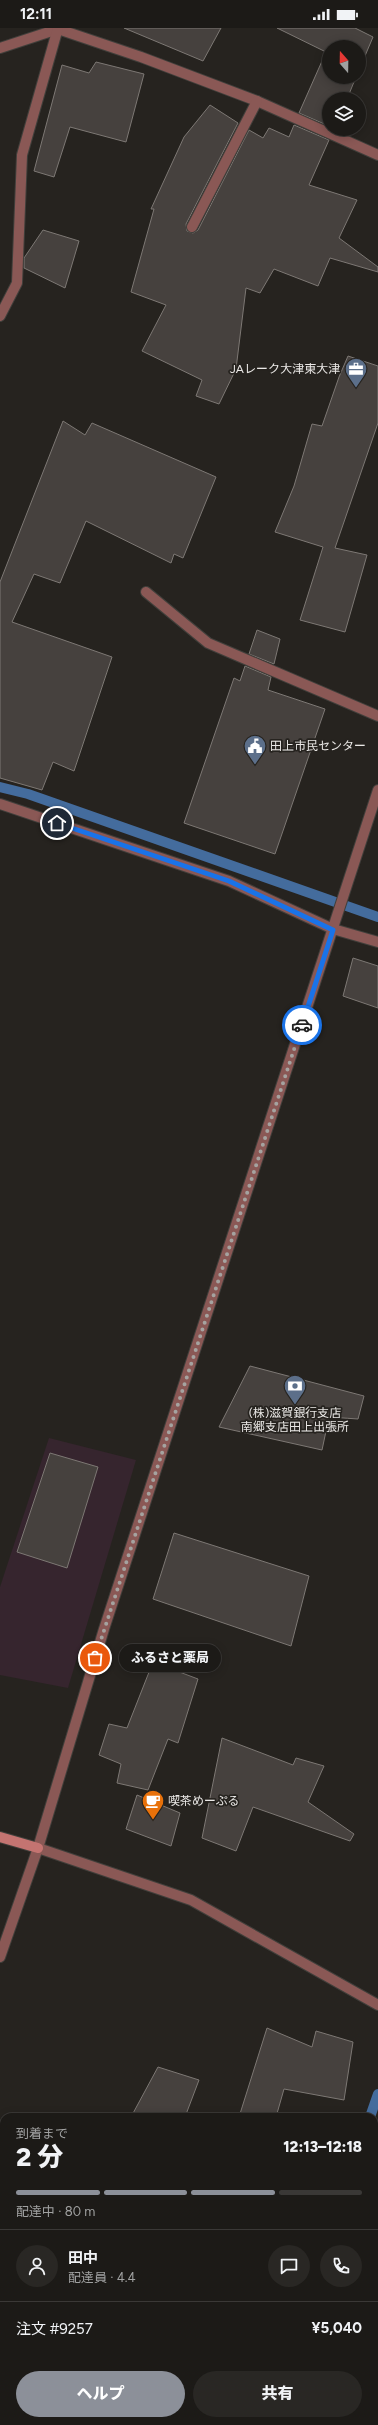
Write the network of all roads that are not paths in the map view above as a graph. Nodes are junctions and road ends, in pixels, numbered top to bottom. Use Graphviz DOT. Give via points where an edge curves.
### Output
graph roads {
  1 [pos="58,29"];
  2 [pos="0,48"];
  3 [pos="257,101"];
  4 [pos="378,155"];
  5 [pos="192,226"];
  6 [pos="0,316"];
  7 [pos="146,592"];
  8 [pos="378,716"];
  9 [pos="378,790"];
  10 [pos="0,804"];
  11 [pos="333,930"];
  12 [pos="378,942"];
  13 [pos="0,1837"];
  14 [pos="38,1848"];
  15 [pos="0,1957"];
  16 [pos="378,2005"];
  1 -- 2 [label="street"];
  1 -- 3 [label="street"];
  1 -- 6 [label="street" via="22,155 17,283"];
  3 -- 4 [label="street"];
  3 -- 5 [label="street"];
  7 -- 8 [label="street" via="208,643"];
  9 -- 11 [label="street"];
  10 -- 11 [label="street" via="229,881"];
  11 -- 12 [label="street"];
  11 -- 14 [label="street" via="104,1629"];
  13 -- 14 [label="main road"];
  14 -- 15 [label="street"];
  14 -- 16 [label="street" via="191,1900"];
}
